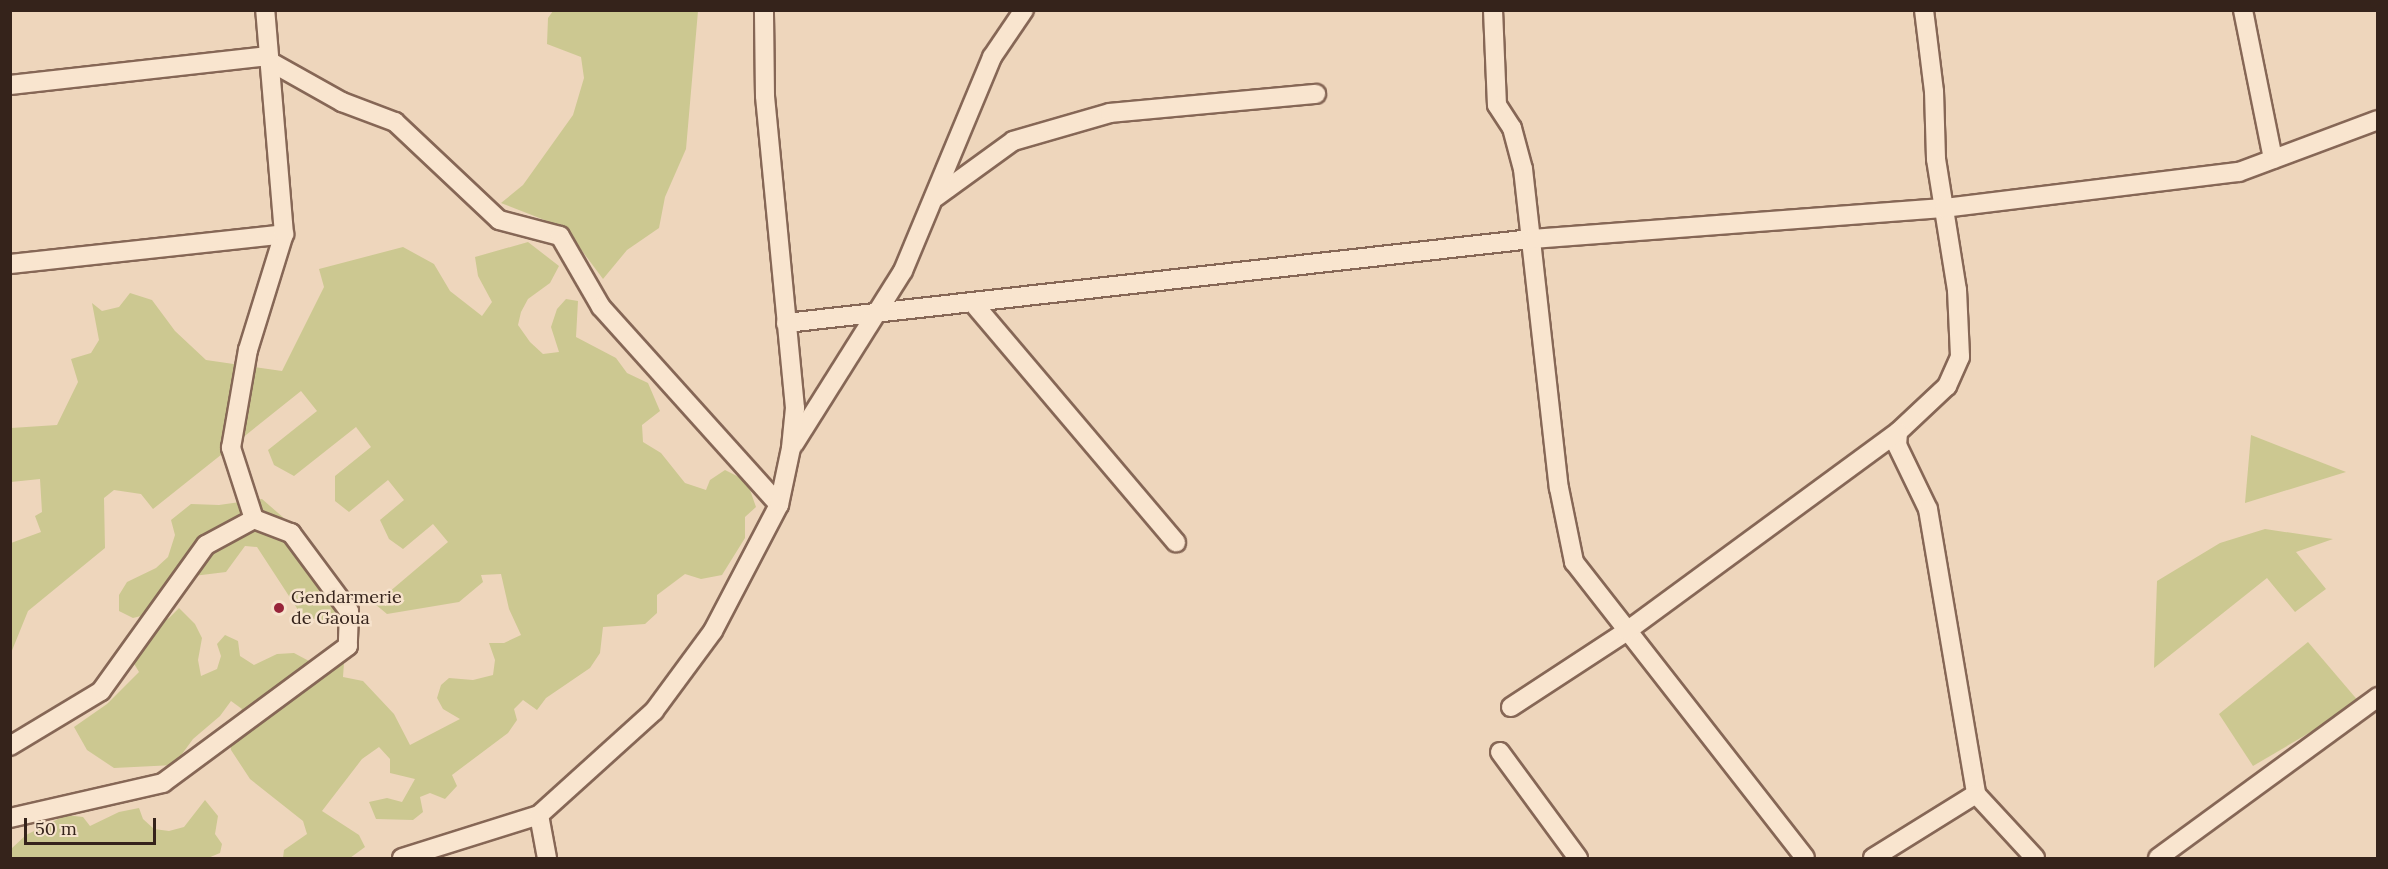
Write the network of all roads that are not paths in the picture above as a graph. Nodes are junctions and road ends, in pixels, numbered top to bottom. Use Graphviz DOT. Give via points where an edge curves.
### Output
graph roads {
  1 [pos="265,10"];
  2 [pos="764,10"];
  3 [pos="1024,10"];
  4 [pos="1493,10"];
  5 [pos="1924,10"];
  6 [pos="2243,10"];
  7 [pos="268,58"];
  8 [pos="10,85"];
  9 [pos="1316,94"];
  10 [pos="2378,120"];
  11 [pos="2273,159"];
  12 [pos="936,197"];
  13 [pos="1944,208"];
  14 [pos="284,234"];
  15 [pos="1531,239"];
  16 [pos="10,264"];
  17 [pos="973,303"];
  18 [pos="876,314"];
  19 [pos="786,323"];
  20 [pos="1898,432"];
  21 [pos="791,448"];
  22 [pos="779,505"];
  23 [pos="254,519"];
  24 [pos="1176,542"];
  25 [pos="1628,631"];
  26 [pos="2378,697"];
  27 [pos="1511,707"];
  28 [pos="10,746"];
  29 [pos="1500,752"];
  30 [pos="1976,794"];
  31 [pos="539,815"];
  32 [pos="10,818"];
  33 [pos="402,858"];
  34 [pos="547,858"];
  35 [pos="1578,858"];
  36 [pos="1804,858"];
  37 [pos="1873,858"];
  38 [pos="2035,858"];
  39 [pos="2158,858"];
  1 -- 7 [label="street"];
  2 -- 19 [label="street" via="765,96"];
  3 -- 12 [label="street" via="992,57"];
  4 -- 15 [label="street" via="1497,105 1512,128 1523,169"];
  5 -- 13 [label="street"];
  6 -- 11 [label="street"];
  7 -- 8 [label="street"];
  7 -- 14 [label="street"];
  7 -- 22 [label="street" via="342,102 395,122 499,220 560,236 601,307"];
  9 -- 12 [label="street" via="1110,113 1013,141"];
  10 -- 11 [label="street"];
  11 -- 13 [label="street" via="2245,171"];
  12 -- 18 [label="street" via="903,271"];
  13 -- 15 [label="street"];
  13 -- 20 [label="street" via="1957,290 1960,357 1947,386"];
  14 -- 16 [label="street"];
  14 -- 23 [label="street" via="248,350 231,448"];
  15 -- 17 [label="street"];
  15 -- 25 [label="street" via="1559,488 1574,562"];
  17 -- 18 [label="street"];
  17 -- 24 [label="street"];
  18 -- 19 [label="street"];
  18 -- 21 [label="street"];
  19 -- 21 [label="street" via="795,408"];
  20 -- 25 [label="street"];
  20 -- 30 [label="street" via="1897,445 1928,508"];
  21 -- 22 [label="street"];
  22 -- 31 [label="street" via="714,631 654,711"];
  23 -- 28 [label="street" via="206,545 101,691"];
  23 -- 32 [label="street" via="291,532 350,611 348,646 163,783"];
  25 -- 27 [label="street"];
  25 -- 36 [label="street"];
  26 -- 39 [label="street"];
  29 -- 35 [label="street"];
  30 -- 37 [label="street"];
  30 -- 38 [label="street"];
  31 -- 33 [label="street"];
  31 -- 34 [label="street"];
}
